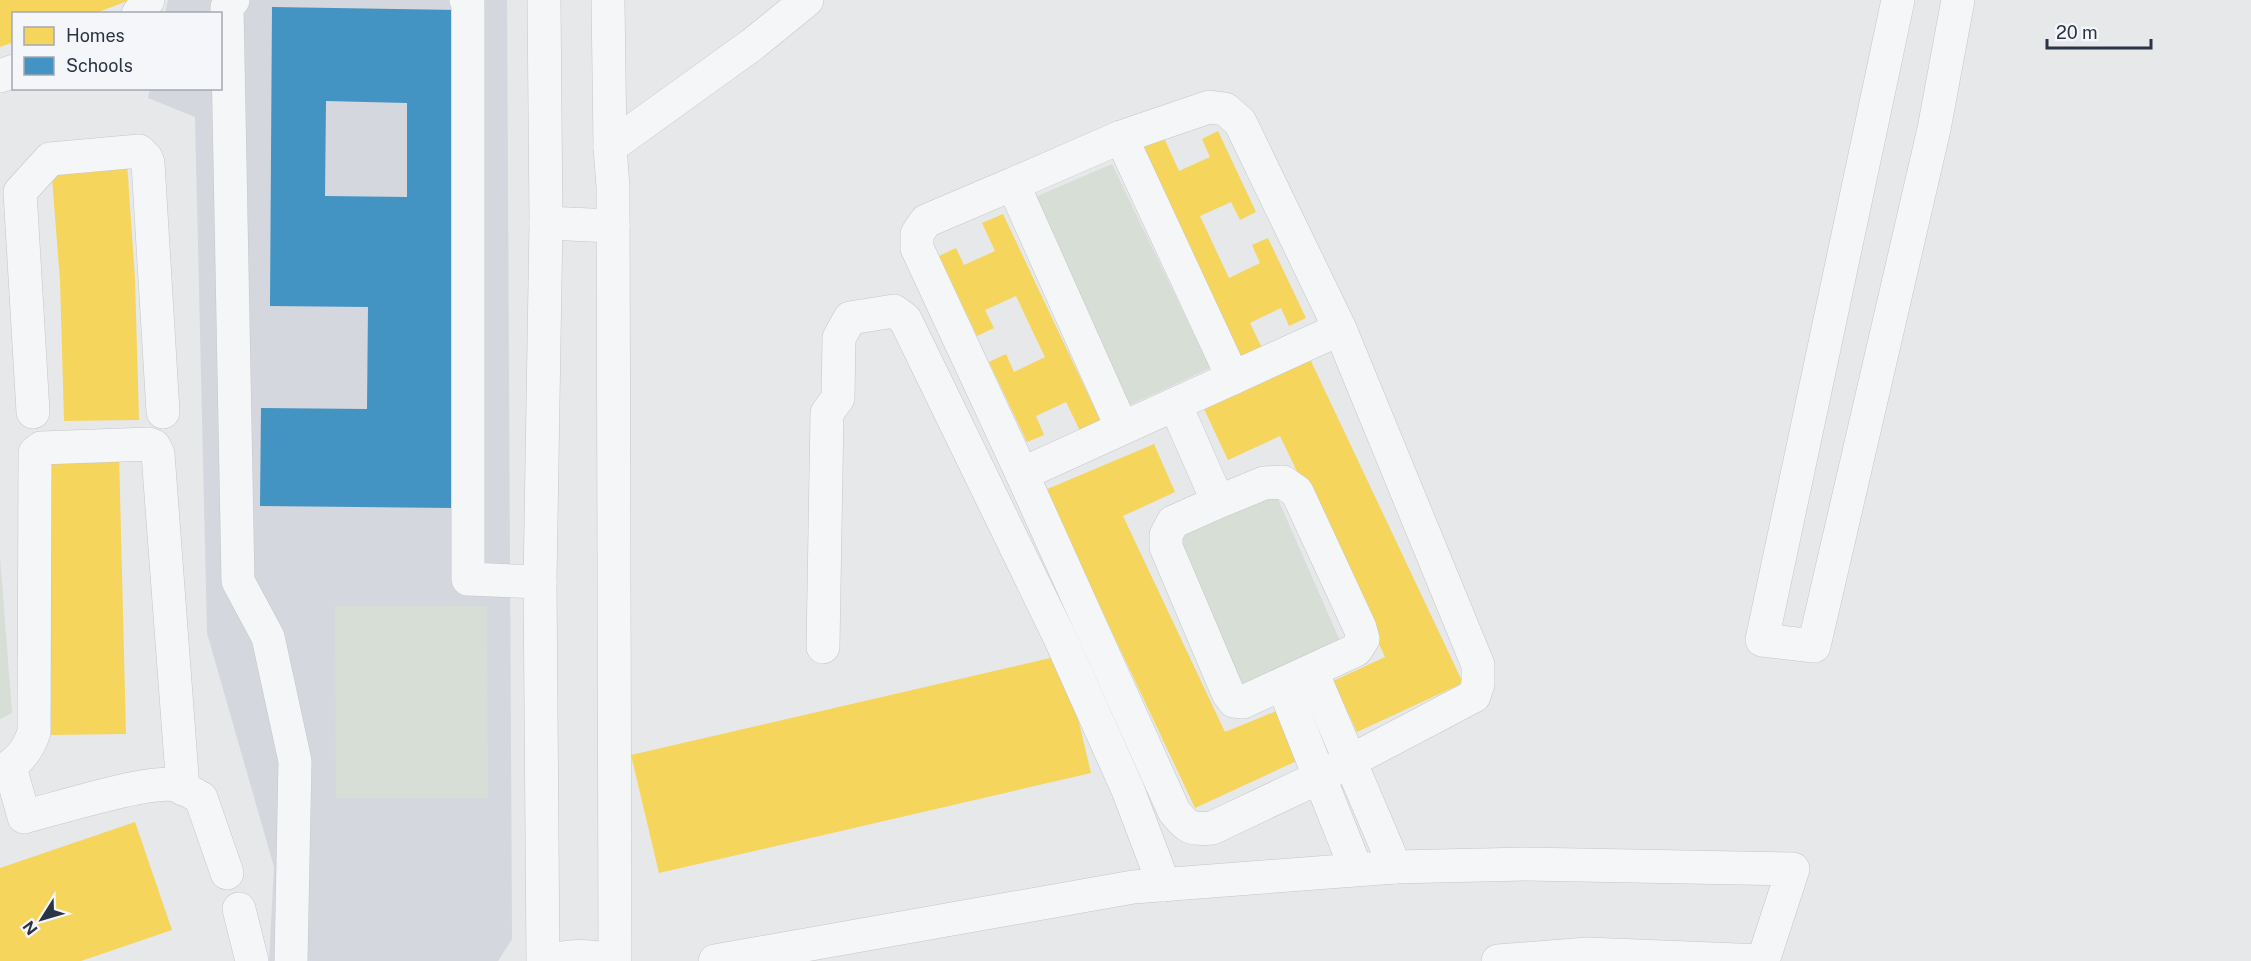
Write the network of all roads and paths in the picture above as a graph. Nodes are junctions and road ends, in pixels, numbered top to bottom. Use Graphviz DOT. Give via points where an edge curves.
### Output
graph roads {
  1 [pos="233,0"];
  2 [pos="466,0"];
  3 [pos="544,0"];
  4 [pos="608,0"];
  5 [pos="807,0"];
  6 [pos="1898,0"];
  7 [pos="1958,0"];
  8 [pos="1121,137"];
  9 [pos="610,147"];
  10 [pos="1012,184"];
  11 [pos="10,193"];
  12 [pos="546,223"];
  13 [pos="613,226"];
  14 [pos="1340,329"];
  15 [pos="1233,378"];
  16 [pos="1175,404"];
  17 [pos="33,412"];
  18 [pos="163,412"];
  19 [pos="1122,428"];
  20 [pos="1022,474"];
  21 [pos="1218,502"];
  22 [pos="540,582"];
  23 [pos="824,647"];
  24 [pos="1297,678"];
  25 [pos="1350,761"];
  26 [pos="5,770"];
  27 [pos="1320,777"];
  28 [pos="183,789"];
  29 [pos="12,822"];
  30 [pos="1395,867"];
  31 [pos="1356,869"];
  32 [pos="227,873"];
  33 [pos="1164,885"];
  34 [pos="239,909"];
  35 [pos="1628,958"];
  36 [pos="252,961"];
  37 [pos="291,961"];
  38 [pos="543,961"];
  39 [pos="549,961"];
  40 [pos="611,961"];
  41 [pos="615,961"];
  42 [pos="715,961"];
  43 [pos="1498,961"];
  44 [pos="1763,961"];
  1 -- 37 [label="street" via="227,7 238,581 268,637 295,761"];
  2 -- 22 [label="street" via="468,579"];
  3 -- 12 [label="street"];
  4 -- 9 [label="street"];
  5 -- 9 [label="street"];
  6 -- 7 [label="street" via="1762,640 1814,646 1935,129"];
  8 -- 10 [label="street"];
  8 -- 14 [label="street" via="1209,107 1226,109 1240,123"];
  8 -- 15 [label="street"];
  9 -- 13 [label="street"];
  10 -- 19 [label="street"];
  10 -- 20 [label="street" via="926,221 917,234 917,248"];
  11 -- 17 [label="street"];
  11 -- 18 [label="street" via="50,159 139,151 146,158"];
  12 -- 13 [label="street"];
  12 -- 22 [label="street"];
  13 -- 41 [label="street"];
  14 -- 15 [label="street"];
  14 -- 25 [label="street" via="1478,665 1474,696"];
  15 -- 16 [label="street"];
  16 -- 19 [label="street"];
  16 -- 21 [label="street"];
  19 -- 20 [label="street"];
  20 -- 27 [label="street" via="1183,824 1195,830 1212,828"];
  21 -- 24 [label="street" via="1173,522 1166,547 1228,693 1234,701 1243,702"];
  21 -- 24 [label="street" via="1264,483 1284,482 1297,492 1360,628 1363,639 1356,650"];
  22 -- 38 [label="street"];
  23 -- 33 [label="street" via="827,413 838,399 839,339 850,318 894,311 905,319 1060,638 1128,790"];
  24 -- 25 [label="street"];
  24 -- 27 [label="street"];
  25 -- 27 [label="street"];
  25 -- 30 [label="street"];
  26 -- 28 [label="street" via="30,747 34,732 35,453 41,448 149,444 158,454"];
  26 -- 29 [label="street"];
  27 -- 31 [label="street"];
  28 -- 29 [label="street" via="156,785 133,789"];
  28 -- 32 [label="street" via="201,798"];
  30 -- 31 [label="street"];
  30 -- 44 [label="street" via="1526,864 1793,869"];
  31 -- 33 [label="street"];
  33 -- 42 [label="street" via="1133,887"];
  34 -- 36 [label="street"];
  35 -- 43 [label="street" via="1587,954"];
  35 -- 44 [label="street"];
  39 -- 40 [label="street" via="567,956"];
}
